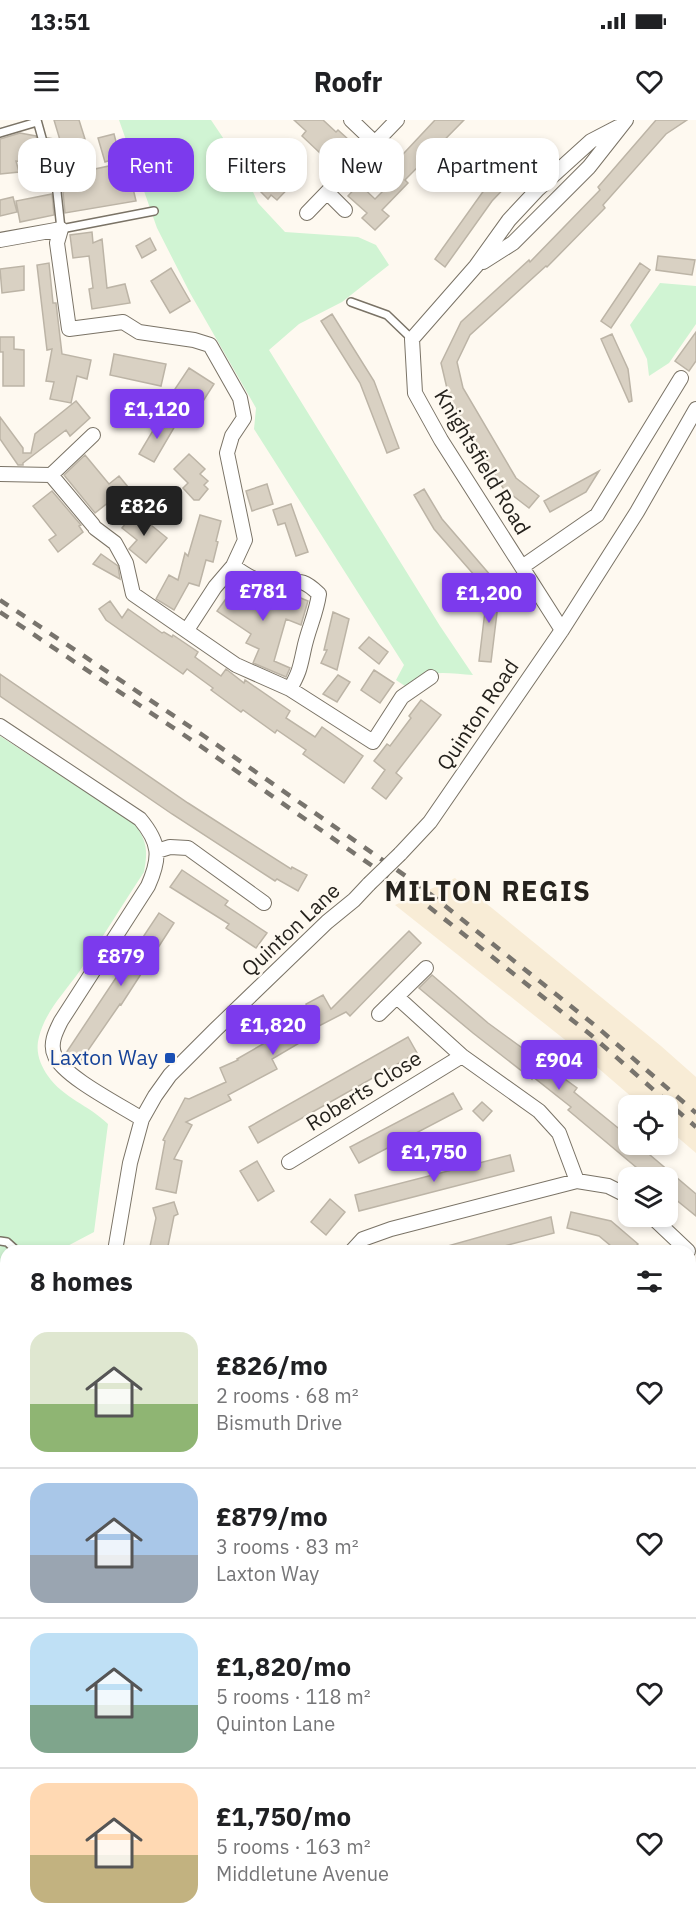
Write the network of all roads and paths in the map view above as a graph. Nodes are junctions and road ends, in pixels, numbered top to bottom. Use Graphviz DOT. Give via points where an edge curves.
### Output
graph roads {
  1 [pos="351,120"];
  2 [pos="397,120"];
  3 [pos="37,121"];
  4 [pos="622,124"];
  5 [pos="0,133"];
  6 [pos="370,138"];
  7 [pos="378,138"];
  8 [pos="328,193"];
  9 [pos="345,210"];
  10 [pos="154,211"];
  11 [pos="307,213"];
  12 [pos="61,229"];
  13 [pos="0,240"];
  14 [pos="476,266"];
  15 [pos="351,302"];
  16 [pos="412,339"];
  17 [pos="672,384"];
  18 [pos="696,410"];
  19 [pos="93,435"];
  20 [pos="0,474"];
  21 [pos="51,475"];
  22 [pos="233,566"];
  23 [pos="522,567"];
  24 [pos="188,630"];
  25 [pos="562,630"];
  26 [pos="431,676"];
  27 [pos="290,689"];
  28 [pos="0,726"];
  29 [pos="157,851"];
  30 [pos="400,854"];
  31 [pos="264,903"];
  32 [pos="426,968"];
  33 [pos="397,997"];
  34 [pos="379,1014"];
  35 [pos="462,1056"];
  36 [pos="142,1119"];
  37 [pos="289,1162"];
  38 [pos="577,1181"];
  39 [pos="618,1191"];
  40 [pos="663,1227"];
  41 [pos="116,1245"];
  42 [pos="358,1245"];
  43 [pos="682,1245"];
  1 -- 6 [label="street"];
  2 -- 7 [label="street"];
  3 -- 5 [label="lane"];
  3 -- 12 [label="lane" via="57,192"];
  4 -- 14 [label="street" via="589,167 513,243"];
  4 -- 14 [label="street" via="591,141 538,189 509,220"];
  8 -- 9 [label="street"];
  8 -- 11 [label="street"];
  10 -- 12 [label="lane"];
  12 -- 13 [label="street"];
  12 -- 22 [label="street" via="57,243 69,328 123,322 139,332 210,345 240,398 244,418 231,436 226,453 245,540"];
  14 -- 16 [label="street"];
  15 -- 16 [label="lane" via="387,315"];
  16 -- 23 [label="street, Knightsfield Road" via="415,393"];
  17 -- 23 [label="street" via="597,515"];
  18 -- 25 [label="street, Quinton Road"];
  19 -- 21 [label="street"];
  20 -- 21 [label="street"];
  21 -- 24 [label="street" via="94,527 114,543 126,563 133,594"];
  22 -- 24 [label="street"];
  22 -- 27 [label="street" via="252,580 277,584 297,580 319,594 300,671"];
  23 -- 25 [label="street, Knightsfield Road"];
  24 -- 27 [label="street" via="236,665"];
  25 -- 30 [label="street, Quinton Road" via="449,796"];
  26 -- 27 [label="street" via="402,697 373,742"];
  28 -- 29 [label="street" via="140,819 151,832"];
  29 -- 31 [label="street" via="188,848"];
  29 -- 36 [label="street" via="148,886 61,1021 53,1041 55,1056 77,1079"];
  30 -- 36 [label="street, Quinton Lane, bridge" via="170,1075"];
  32 -- 33 [label="street"];
  33 -- 34 [label="street"];
  33 -- 35 [label="street, Roberts Close"];
  35 -- 37 [label="street, Roberts Close"];
  35 -- 38 [label="street, Roberts Close" via="539,1111 559,1133"];
  36 -- 41 [label="street, Quinton Lane"];
  38 -- 39 [label="street"];
  38 -- 42 [label="street" via="391,1229 363,1239"];
  40 -- 43 [label="street"];
}
